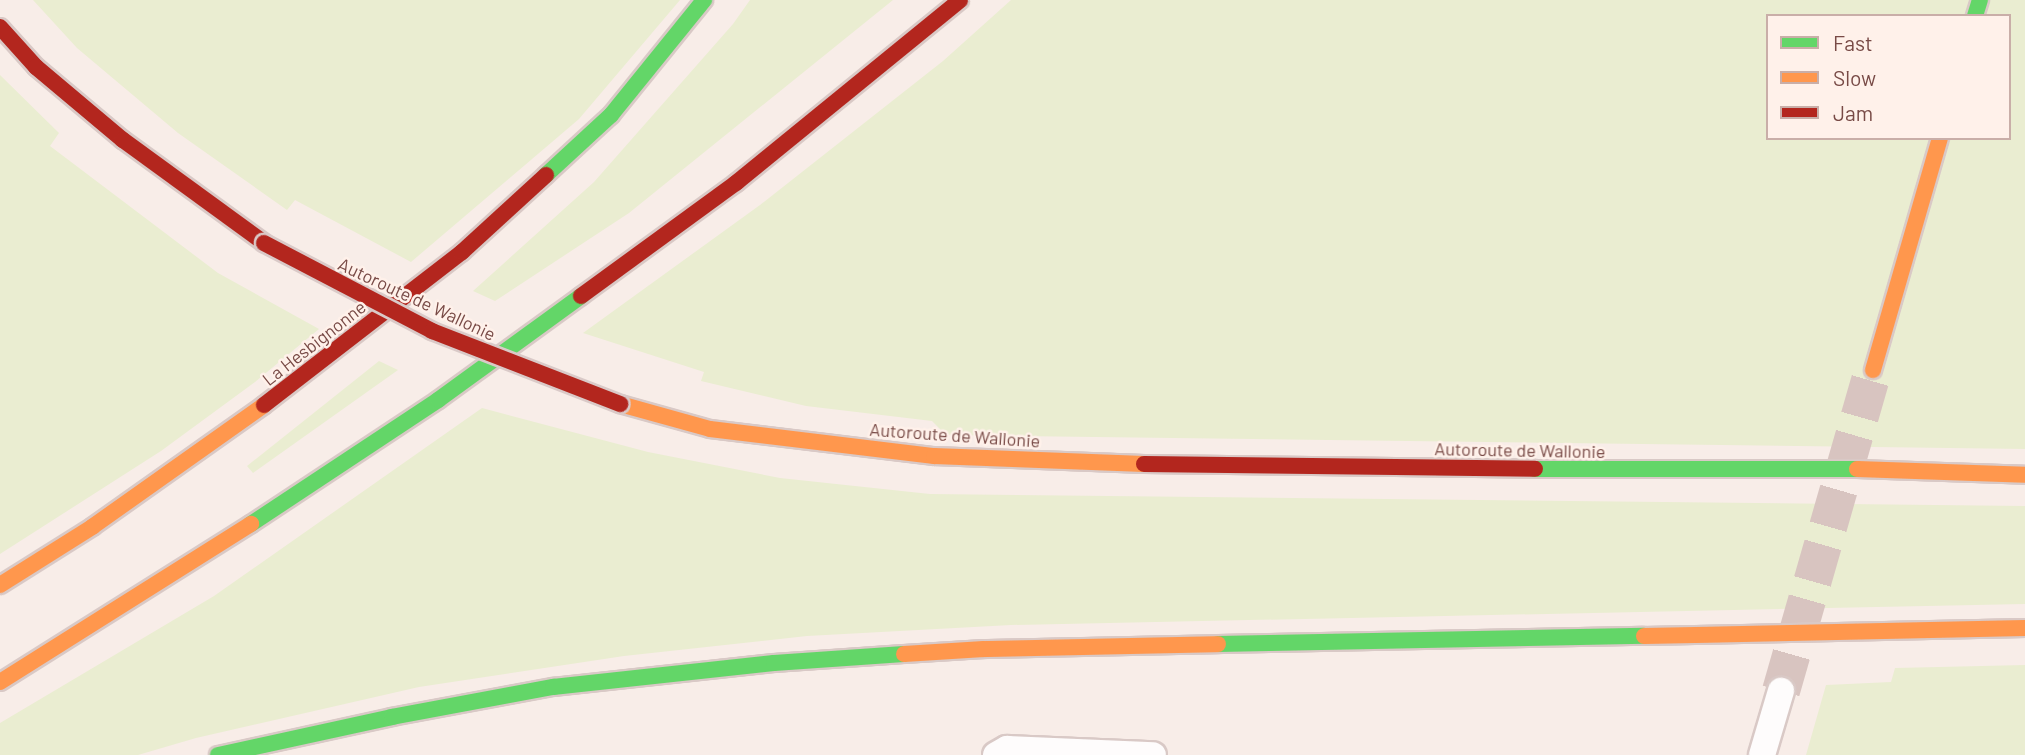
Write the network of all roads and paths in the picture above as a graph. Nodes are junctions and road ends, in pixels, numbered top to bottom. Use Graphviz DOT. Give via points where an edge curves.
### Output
graph roads {
  1 [pos="704,0"];
  2 [pos="960,0"];
  3 [pos="0,27"];
  4 [pos="1939,140"];
  5 [pos="1873,370"];
  6 [pos="2025,475"];
  7 [pos="0,585"];
  8 [pos="2025,628"];
  9 [pos="0,682"];
  10 [pos="1781,691"];
  11 [pos="218,755"];
  12 [pos="996,755"];
  13 [pos="1153,755"];
  14 [pos="1762,755"];
  1 -- 7 [label="main road, La Hesbignonne" via="611,115 462,252 289,388 92,527"];
  2 -- 9 [label="main road" via="736,183 438,400 180,571"];
  3 -- 6 [label="main road, Autoroute de Wallonie, bridge" via="36,67 123,140 264,243 432,331 620,404 710,429 934,456 1100,463 1871,469"];
  4 -- 5 [label="main road"];
  8 -- 11 [label="main road" via="984,649 774,663 553,687"];
  10 -- 14 [label="street"];
  12 -- 13 [label="street" via="1007,749"];
}
